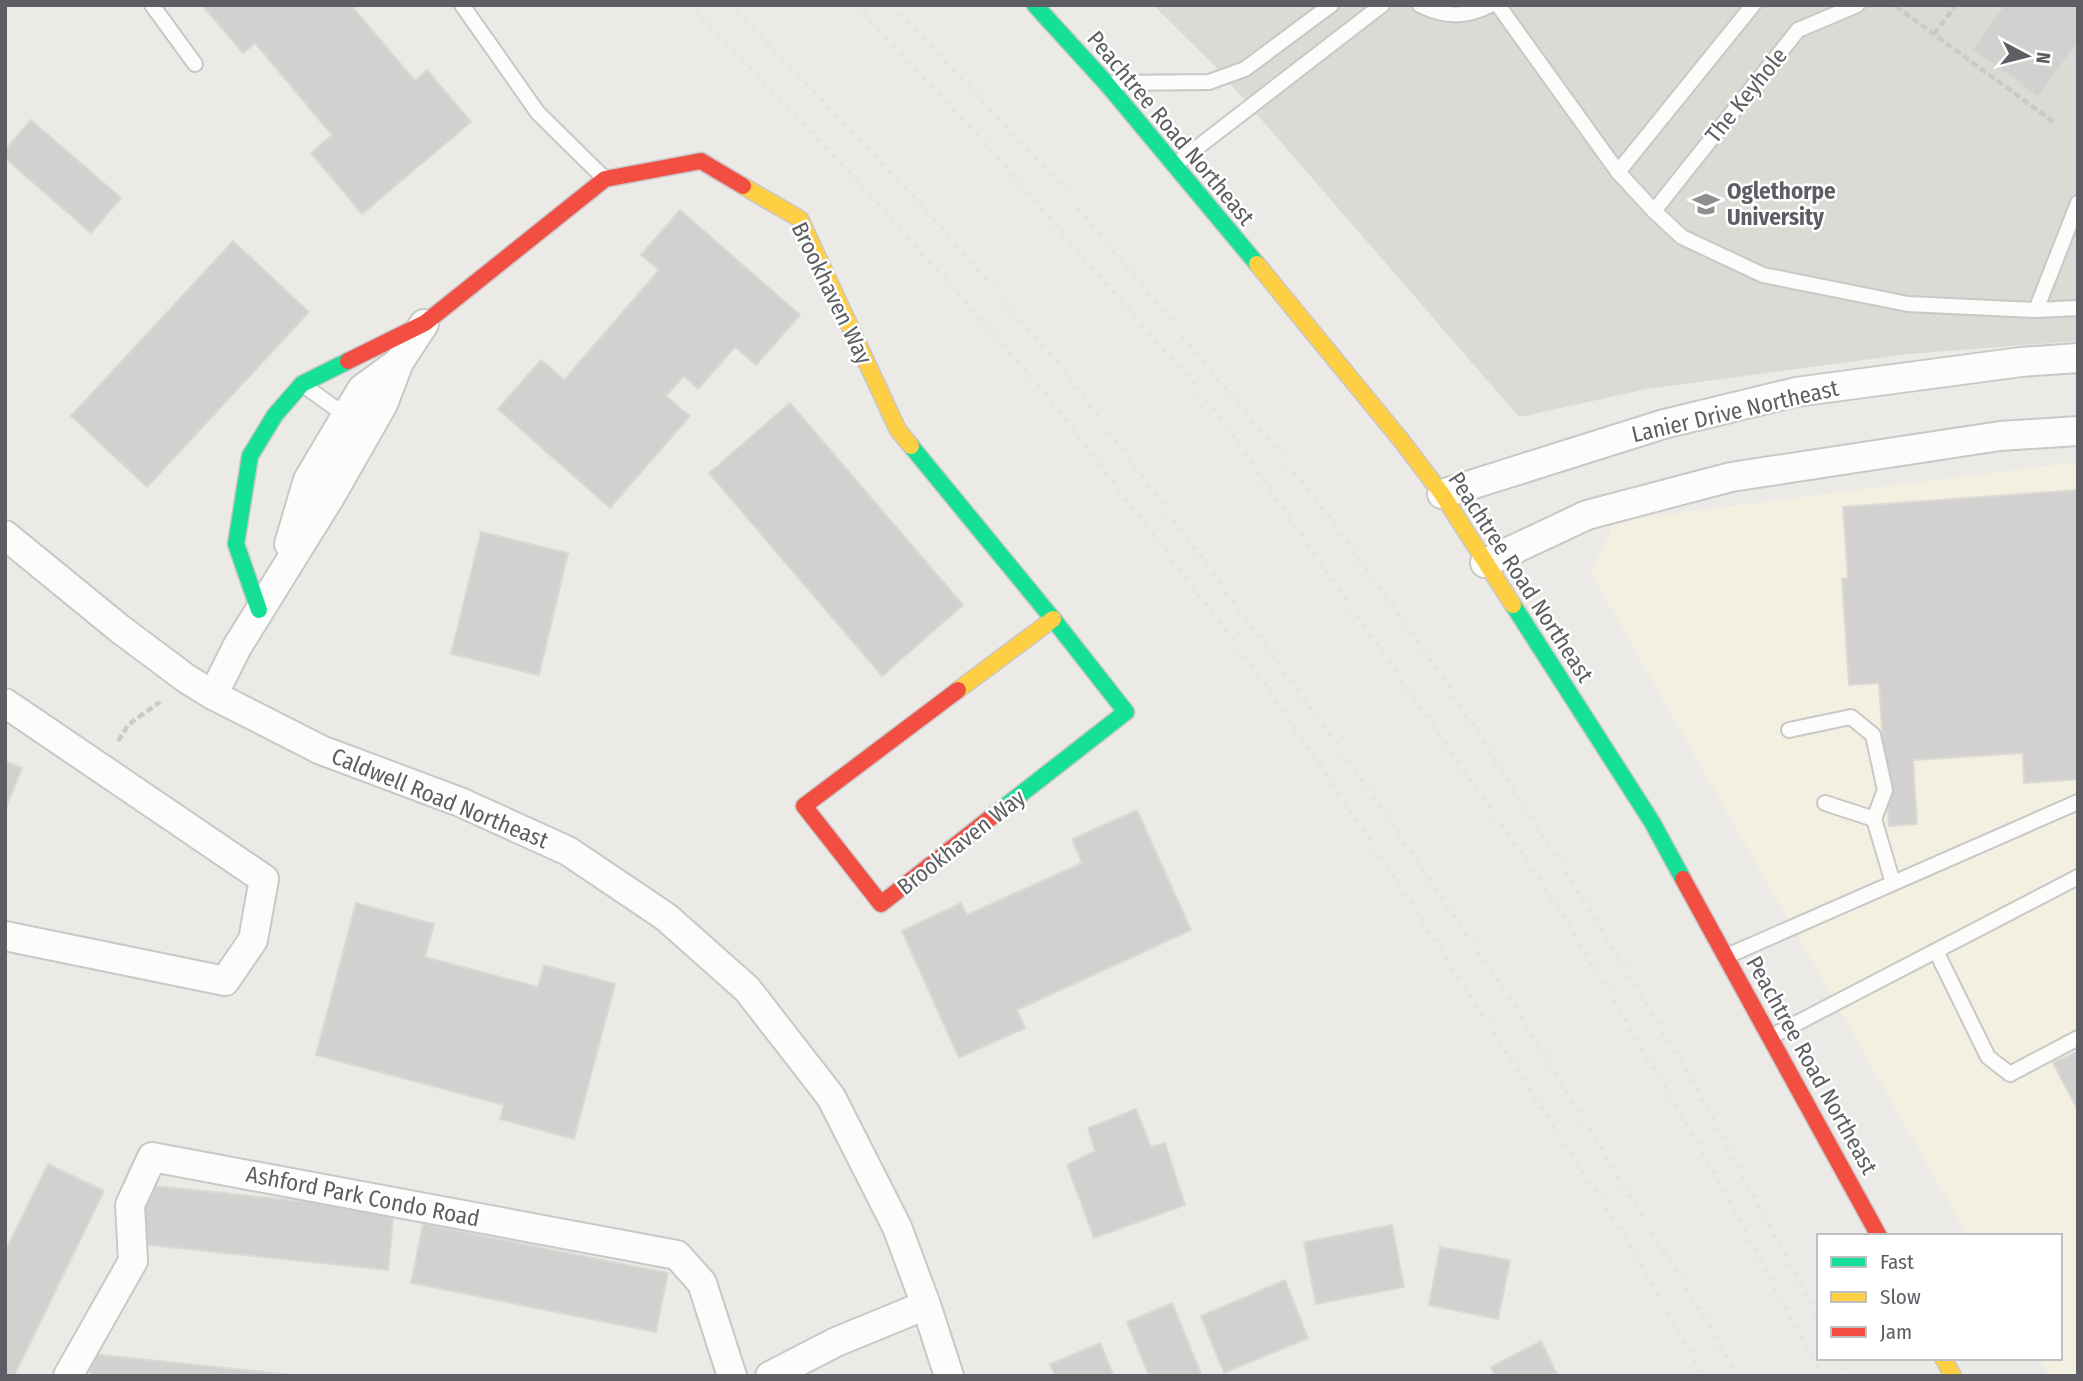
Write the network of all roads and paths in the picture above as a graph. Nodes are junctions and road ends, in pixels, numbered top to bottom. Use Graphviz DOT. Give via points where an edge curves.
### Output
graph roads {
  1 [pos="152,5"];
  2 [pos="462,5"];
  3 [pos="1035,5"];
  4 [pos="1331,5"];
  5 [pos="1382,5"];
  6 [pos="1420,5"];
  7 [pos="1490,5"];
  8 [pos="1498,5"];
  9 [pos="1753,5"];
  10 [pos="1857,5"];
  11 [pos="1899,5"];
  12 [pos="1956,5"];
  13 [pos="1934,34"];
  14 [pos="195,64"];
  15 [pos="1105,83"];
  16 [pos="2055,123"];
  17 [pos="1175,165"];
  18 [pos="1618,172"];
  19 [pos="605,179"];
  20 [pos="2078,203"];
  21 [pos="1654,211"];
  22 [pos="2078,309"];
  23 [pos="2036,310"];
  24 [pos="425,323"];
  25 [pos="2078,358"];
  26 [pos="302,384"];
  27 [pos="357,423"];
  28 [pos="2078,431"];
  29 [pos="1442,494"];
  30 [pos="5,535"];
  31 [pos="1485,562"];
  32 [pos="259,610"];
  33 [pos="1054,618"];
  34 [pos="213,695"];
  35 [pos="160,702"];
  36 [pos="5,703"];
  37 [pos="1789,730"];
  38 [pos="100,768"];
  39 [pos="2078,802"];
  40 [pos="1825,803"];
  41 [pos="1874,820"];
  42 [pos="2078,877"];
  43 [pos="1893,883"];
  44 [pos="5,936"];
  45 [pos="1936,951"];
  46 [pos="1726,956"];
  47 [pos="1771,1037"];
  48 [pos="2078,1038"];
  49 [pos="1878,1234"];
  50 [pos="926,1305"];
  51 [pos="1944,1360"];
  52 [pos="68,1376"];
  53 [pos="732,1376"];
  54 [pos="770,1376"];
  55 [pos="949,1376"];
  56 [pos="1952,1376"];
  1 -- 14 [label="lane"];
  2 -- 19 [label="lane" via="538,113"];
  3 -- 15 [label="main road, Peachtree Road Northeast"];
  4 -- 15 [label="lane" via="1230,76 1209,82"];
  5 -- 17 [label="lane"];
  6 -- 7 [label="lane" via="1453,15"];
  8 -- 18 [label="lane"];
  9 -- 18 [label="lane"];
  10 -- 21 [label="lane, The Keyhole" via="1798,30"];
  11 -- 13 [label="path"];
  12 -- 13 [label="path"];
  13 -- 16 [label="path"];
  15 -- 17 [label="main road, Peachtree Road Northeast"];
  17 -- 29 [label="main road, Peachtree Road Northeast"];
  18 -- 21 [label="lane"];
  19 -- 24 [label="main road, Brookhaven Way"];
  19 -- 33 [label="main road, Brookhaven Way" via="701,161 800,219 898,430"];
  20 -- 23 [label="lane"];
  21 -- 23 [label="lane" via="1682,237 1763,275 1908,304"];
  22 -- 23 [label="lane"];
  24 -- 26 [label="main road, Brookhaven Way"];
  24 -- 27 [label="street, Brookhaven Way" via="399,362 383,404"];
  25 -- 29 [label="street, Lanier Drive Northeast" via="1796,392 1664,424"];
  26 -- 27 [label="lane"];
  26 -- 32 [label="main road, Brookhaven Way" via="275,415 250,456 236,544"];
  27 -- 32 [label="street, Brookhaven Way" via="330,497"];
  28 -- 31 [label="street" via="2000,436 1731,478 1587,515"];
  29 -- 31 [label="main road, Peachtree Road Northeast"];
  30 -- 34 [label="street, Caldwell Road Northeast" via="120,629"];
  31 -- 46 [label="main road, Peachtree Road Northeast" via="1652,822"];
  32 -- 34 [label="street, Brookhaven Way"];
  33 -- 33 [label="main road, Brookhaven Way" via="804,806 881,904 1126,712"];
  34 -- 50 [label="street, Caldwell Road Northeast" via="321,750 460,802 568,851 666,917 747,989 831,1097 897,1227"];
  35 -- 38 [label="path" via="129,724"];
  36 -- 38 [label="street"];
  37 -- 41 [label="lane" via="1851,717 1874,735 1885,790"];
  38 -- 44 [label="street" via="264,879 253,940 225,981"];
  39 -- 43 [label="lane"];
  40 -- 41 [label="lane"];
  41 -- 43 [label="lane"];
  42 -- 45 [label="lane"];
  43 -- 46 [label="lane"];
  45 -- 47 [label="lane"];
  45 -- 48 [label="lane" via="1988,1057 2010,1074"];
  46 -- 47 [label="main road, Peachtree Road Northeast"];
  47 -- 49 [label="main road, Peachtree Road Northeast"];
  50 -- 54 [label="street" via="836,1342"];
  50 -- 55 [label="street, Caldwell Road Northeast"];
  51 -- 56 [label="main road"];
  52 -- 53 [label="street, Ashford Park Condo Road" via="133,1261 130,1205 152,1157 677,1255 702,1283"];
}
